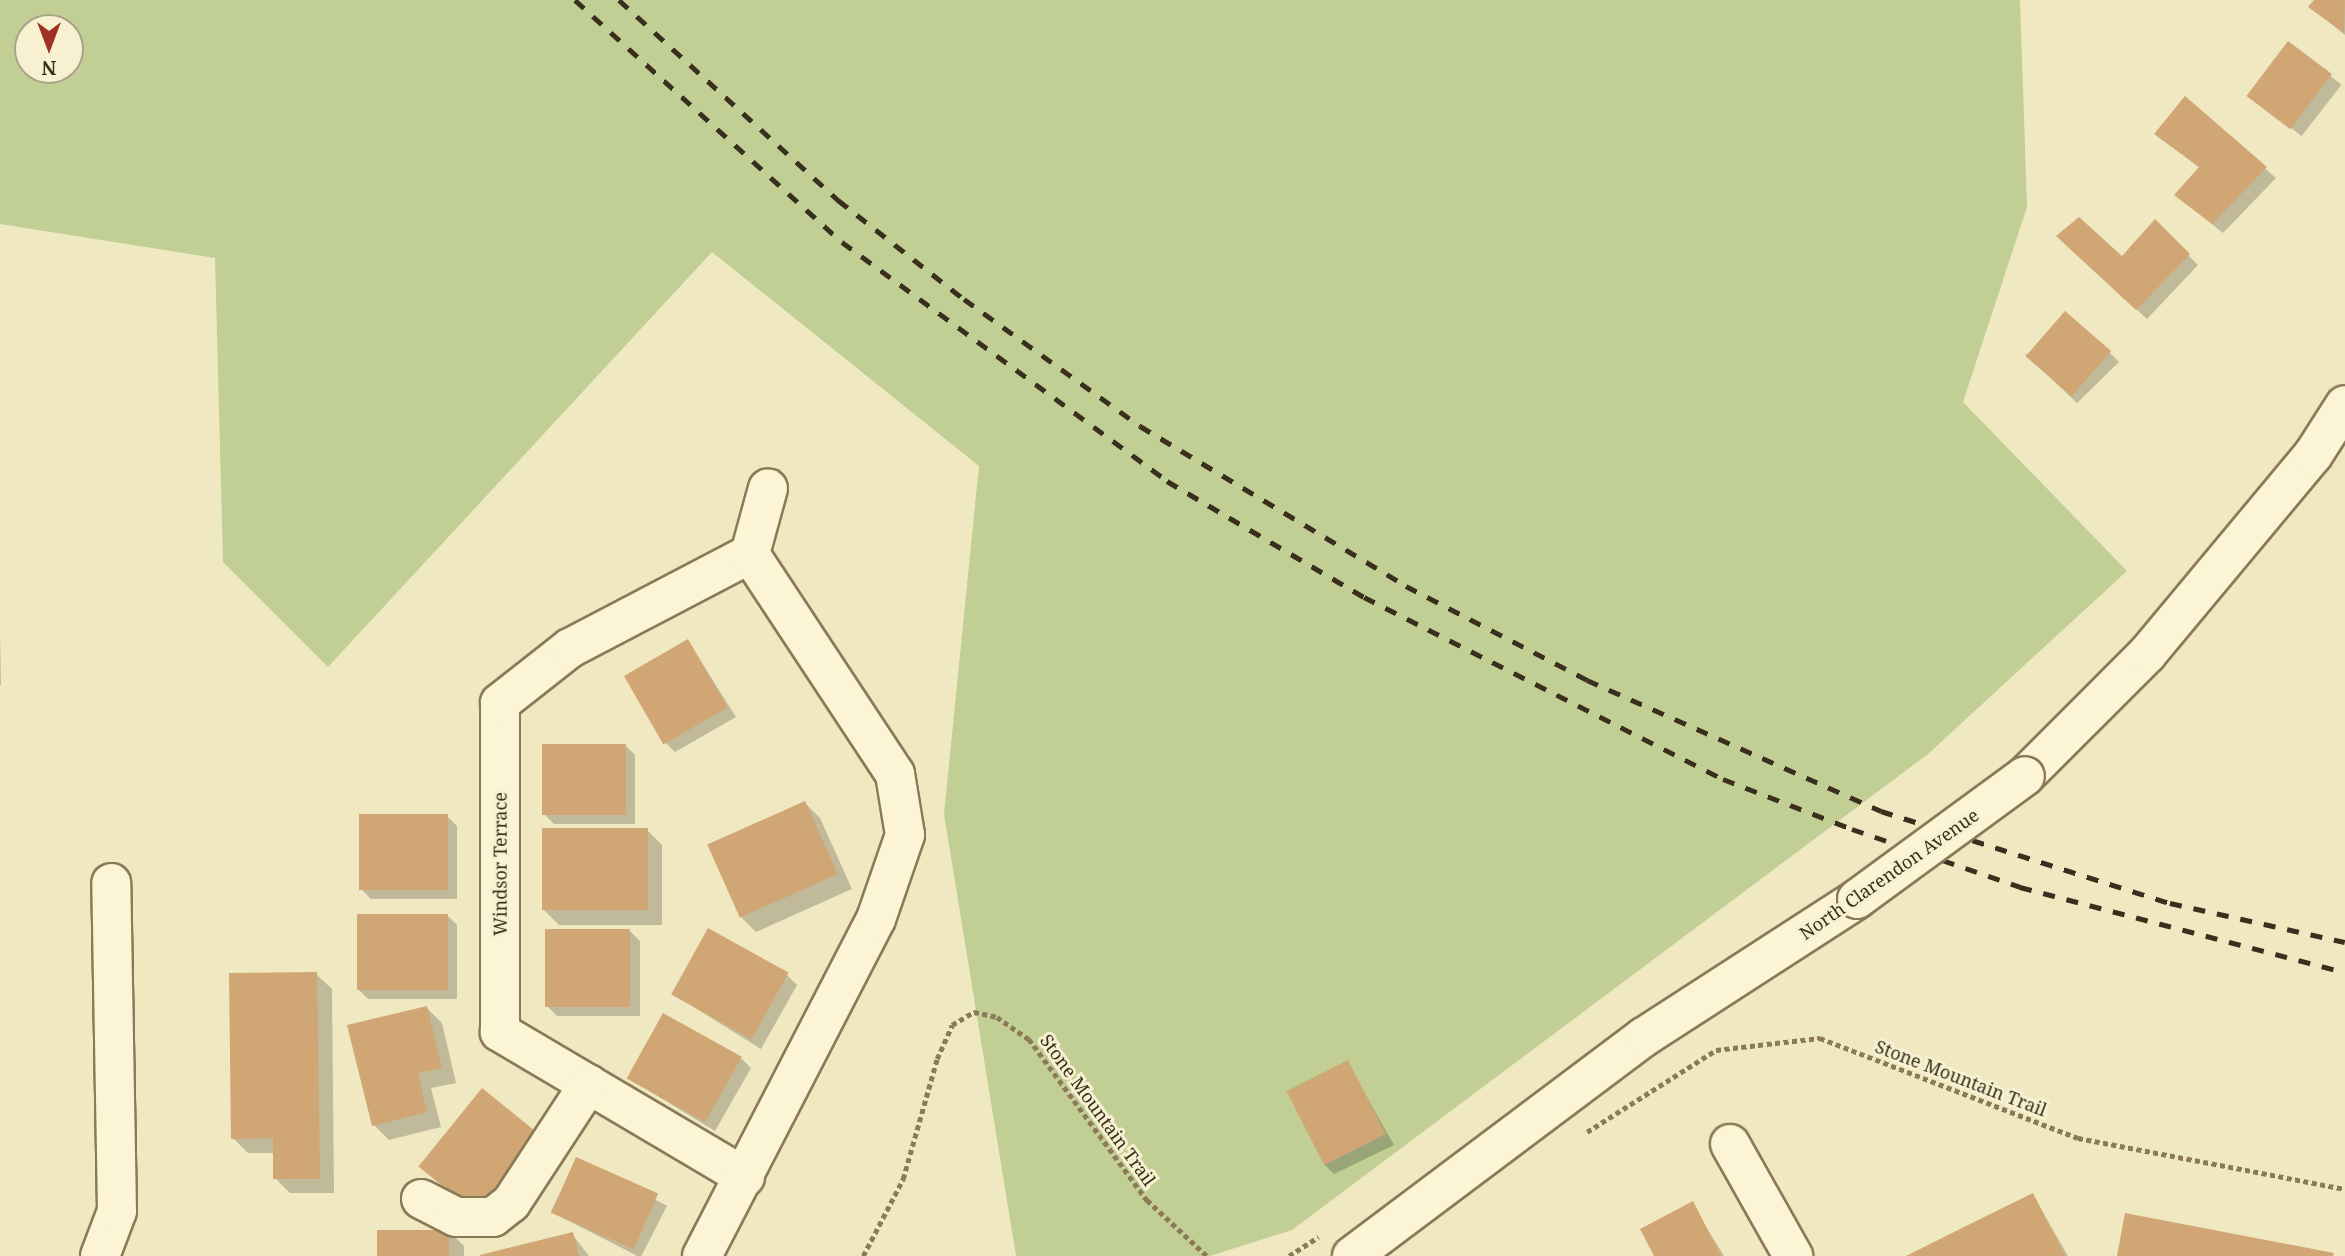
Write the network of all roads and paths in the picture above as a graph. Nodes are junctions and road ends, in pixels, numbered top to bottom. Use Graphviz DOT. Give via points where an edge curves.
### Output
graph roads {
  1 [pos="2345,405"];
  2 [pos="768,488"];
  3 [pos="750,554"];
  4 [pos="111,883"];
  5 [pos="589,1084"];
  6 [pos="1587,1133"];
  7 [pos="1730,1144"];
  8 [pos="745,1177"];
  9 [pos="2345,1189"];
  10 [pos="421,1199"];
  11 [pos="1351,1255"];
  12 [pos="100,1256"];
  13 [pos="702,1256"];
  14 [pos="863,1256"];
  15 [pos="1207,1256"];
  16 [pos="1793,1256"];
  1 -- 11 [label="street, North Clarendon Avenue, bridge" via="2313,455 2147,653 2025,776 1857,899 1644,1037"];
  2 -- 3 [label="street"];
  3 -- 5 [label="street, Windsor Terrace" via="570,648 500,704 500,1032"];
  3 -- 8 [label="street" via="895,774 905,835 876,919"];
  4 -- 12 [label="street" via="117,1211"];
  5 -- 8 [label="street, Windsor Terrace"];
  5 -- 10 [label="street" via="511,1203 493,1217 456,1217"];
  6 -- 9 [label="path, Stone Mountain Trail" via="1716,1050 1820,1038 2078,1138"];
  7 -- 16 [label="street"];
  8 -- 13 [label="street"];
  14 -- 15 [label="path, Stone Mountain Trail" via="903,1179 937,1059 953,1025 974,1012 998,1017 1029,1039 1138,1189"];
}
